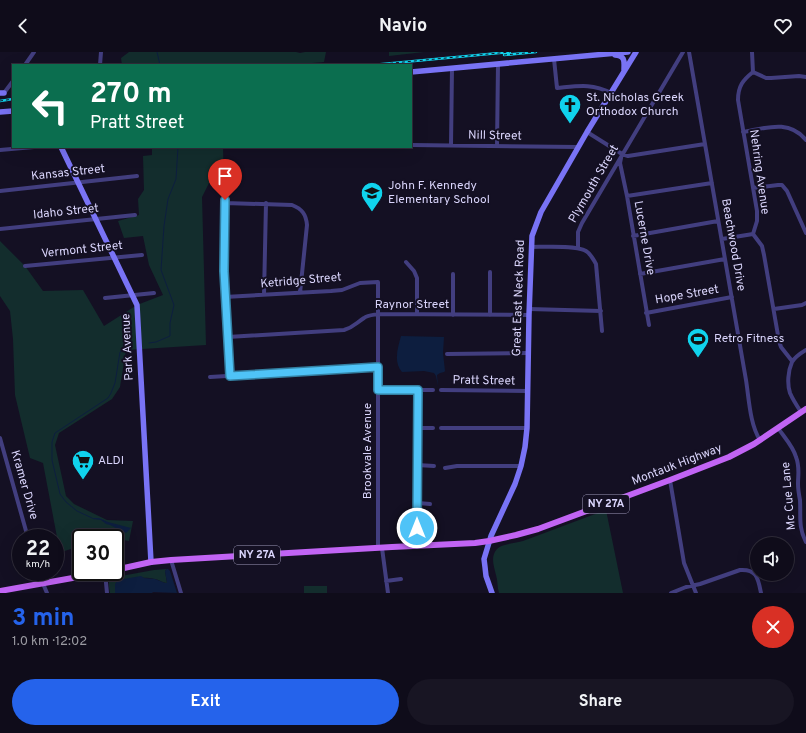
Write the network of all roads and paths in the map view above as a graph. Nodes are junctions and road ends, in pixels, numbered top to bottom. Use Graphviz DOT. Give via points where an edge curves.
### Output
graph roads {
  1 [pos="34,52"];
  2 [pos="101,52"];
  3 [pos="628,52"];
  4 [pos="636,52"];
  5 [pos="683,52"];
  6 [pos="689,52"];
  7 [pos="752,52"];
  8 [pos="609,54"];
  9 [pos="554,59"];
  10 [pos="26,64"];
  11 [pos="100,64"];
  12 [pos="498,64"];
  13 [pos="452,68"];
  14 [pos="624,71"];
  15 [pos="412,72"];
  16 [pos="753,72"];
  17 [pos="806,77"];
  18 [pos="12,82"];
  19 [pos="2,93"];
  20 [pos="611,93"];
  21 [pos="12,111"];
  22 [pos="0,112"];
  23 [pos="587,132"];
  24 [pos="743,132"];
  25 [pos="806,140"];
  26 [pos="705,144"];
  27 [pos="412,145"];
  28 [pos="451,145"];
  29 [pos="497,146"];
  30 [pos="578,147"];
  31 [pos="23,148"];
  32 [pos="61,148"];
  33 [pos="0,150"];
  34 [pos="622,154"];
  35 [pos="137,176"];
  36 [pos="78,182"];
  37 [pos="712,183"];
  38 [pos="224,184"];
  39 [pos="753,188"];
  40 [pos="0,190"];
  41 [pos="627,196"];
  42 [pos="226,202"];
  43 [pos="266,203"];
  44 [pos="135,215"];
  45 [pos="96,219"];
  46 [pos="718,221"];
  47 [pos="0,229"];
  48 [pos="806,233"];
  49 [pos="752,234"];
  50 [pos="633,236"];
  51 [pos="722,239"];
  52 [pos="531,247"];
  53 [pos="578,248"];
  54 [pos="142,254"];
  55 [pos="114,257"];
  56 [pos="725,259"];
  57 [pos="406,262"];
  58 [pos="25,266"];
  59 [pos="490,272"];
  60 [pos="453,274"];
  61 [pos="640,274"];
  62 [pos="378,282"];
  63 [pos="154,293"];
  64 [pos="300,293"];
  65 [pos="132,295"];
  66 [pos="264,295"];
  67 [pos="225,297"];
  68 [pos="732,297"];
  69 [pos="105,298"];
  70 [pos="806,303"];
  71 [pos="529,309"];
  72 [pos="774,309"];
  73 [pos="601,311"];
  74 [pos="646,313"];
  75 [pos="378,314"];
  76 [pos="417,314"];
  77 [pos="453,315"];
  78 [pos="490,315"];
  79 [pos="529,315"];
  80 [pos="648,326"];
  81 [pos="602,331"];
  82 [pos="228,336"];
  83 [pos="806,350"];
  84 [pos="528,353"];
  85 [pos="447,354"];
  86 [pos="792,361"];
  87 [pos="378,367"];
  88 [pos="230,376"];
  89 [pos="210,377"];
  90 [pos="378,390"];
  91 [pos="418,390"];
  92 [pos="433,390"];
  93 [pos="441,390"];
  94 [pos="527,391"];
  95 [pos="803,410"];
  96 [pos="417,428"];
  97 [pos="433,428"];
  98 [pos="441,428"];
  99 [pos="527,428"];
  100 [pos="778,428"];
  101 [pos="0,438"];
  102 [pos="760,440"];
  103 [pos="417,465"];
  104 [pos="434,466"];
  105 [pos="521,466"];
  106 [pos="446,468"];
  107 [pos="670,480"];
  108 [pos="418,503"];
  109 [pos="430,504"];
  110 [pos="25,529"];
  111 [pos="489,541"];
  112 [pos="806,542"];
  113 [pos="417,546"];
  114 [pos="380,548"];
  115 [pos="171,560"];
  116 [pos="151,562"];
  117 [pos="124,568"];
  118 [pos="72,578"];
  119 [pos="401,579"];
  120 [pos="106,581"];
  121 [pos="386,581"];
  122 [pos="43,583"];
  123 [pos="693,586"];
  124 [pos="4,591"];
  125 [pos="47,593"];
  126 [pos="107,593"];
  127 [pos="181,593"];
  128 [pos="388,593"];
  129 [pos="492,593"];
  130 [pos="671,593"];
  131 [pos="696,593"];
  132 [pos="761,593"];
  1 -- 10 [label="street"];
  2 -- 11 [label="street"];
  3 -- 8 [label="main road"];
  4 -- 14 [label="main road, Great East Neck Road"];
  5 -- 34 [label="street, Plymouth Street"];
  6 -- 26 [label="street, Beachwood Drive"];
  7 -- 16 [label="street"];
  8 -- 9 [label="main road"];
  8 -- 14 [label="main road" via="621,55"];
  9 -- 12 [label="main road"];
  9 -- 20 [label="street" via="557,88 587,85"];
  12 -- 13 [label="main road"];
  12 -- 29 [label="street"];
  13 -- 15 [label="main road"];
  13 -- 28 [label="street"];
  14 -- 20 [label="main road, Great East Neck Road"];
  16 -- 17 [label="street" via="766,78"];
  16 -- 24 [label="street, Nehring Avenue" via="745,78 738,92"];
  18 -- 19 [label="street"];
  20 -- 23 [label="main road, Great East Neck Road"];
  21 -- 22 [label="main road"];
  23 -- 30 [label="main road, Great East Neck Road"];
  23 -- 34 [label="street"];
  24 -- 25 [label="street" via="783,126 798,132"];
  24 -- 39 [label="street, Nehring Avenue"];
  26 -- 34 [label="street" via="628,156"];
  26 -- 37 [label="street, Beachwood Drive"];
  27 -- 28 [label="street, Nill Street"];
  28 -- 29 [label="street, Nill Street"];
  29 -- 30 [label="street, Nill Street"];
  30 -- 52 [label="main road, Great East Neck Road" via="541,212 532,236"];
  31 -- 33 [label="street"];
  32 -- 36 [label="main road, Park Avenue"];
  34 -- 41 [label="street, Lucerne Drive" via="620,163"];
  34 -- 53 [label="street, Plymouth Street" via="582,223 578,232"];
  35 -- 36 [label="street, Kansas Street"];
  36 -- 40 [label="street, Kansas Street"];
  36 -- 45 [label="main road, Park Avenue"];
  37 -- 41 [label="street"];
  37 -- 46 [label="street, Beachwood Drive"];
  38 -- 42 [label="street"];
  39 -- 48 [label="street" via="782,185"];
  39 -- 49 [label="street, Nehring Avenue" via="757,221"];
  41 -- 50 [label="street, Lucerne Drive"];
  42 -- 43 [label="street"];
  42 -- 67 [label="street"];
  43 -- 64 [label="street" via="292,205 304,212 307,225"];
  43 -- 66 [label="street"];
  44 -- 45 [label="street, Idaho Street"];
  45 -- 47 [label="street, Idaho Street"];
  45 -- 55 [label="main road, Park Avenue"];
  46 -- 50 [label="street"];
  46 -- 51 [label="street, Beachwood Drive"];
  49 -- 51 [label="street"];
  49 -- 72 [label="street" via="762,246"];
  50 -- 61 [label="street, Lucerne Drive"];
  51 -- 56 [label="street, Beachwood Drive"];
  52 -- 53 [label="street"];
  52 -- 71 [label="main road, Great East Neck Road"];
  53 -- 73 [label="street" via="586,251 596,264"];
  54 -- 55 [label="street, Vermont Street"];
  55 -- 58 [label="street, Vermont Street"];
  55 -- 65 [label="main road, Park Avenue"];
  56 -- 61 [label="street"];
  56 -- 68 [label="street, Beachwood Drive"];
  57 -- 76 [label="street" via="417,278"];
  59 -- 78 [label="street"];
  60 -- 77 [label="street"];
  61 -- 74 [label="street, Lucerne Drive"];
  62 -- 64 [label="street, Ketridge Street" via="360,283 342,290"];
  62 -- 75 [label="street, Brookvale Avenue"];
  63 -- 65 [label="street"];
  64 -- 66 [label="street, Ketridge Street"];
  65 -- 69 [label="street"];
  65 -- 116 [label="main road, Park Avenue" via="137,305"];
  66 -- 67 [label="street, Ketridge Street"];
  67 -- 82 [label="street"];
  68 -- 74 [label="street, Hope Street"];
  68 -- 102 [label="street, Beachwood Drive" via="752,421"];
  70 -- 72 [label="street"];
  71 -- 73 [label="street"];
  71 -- 79 [label="main road, Great East Neck Road"];
  72 -- 86 [label="street" via="781,347"];
  73 -- 81 [label="street"];
  74 -- 80 [label="street, Lucerne Drive"];
  75 -- 76 [label="street, Raynor Street"];
  75 -- 82 [label="street, Raynor Street" via="370,315 344,330"];
  75 -- 87 [label="street, Brookvale Avenue"];
  76 -- 77 [label="street, Raynor Street"];
  77 -- 78 [label="street, Raynor Street"];
  78 -- 79 [label="street, Raynor Street"];
  79 -- 84 [label="main road, Great East Neck Road"];
  82 -- 88 [label="street"];
  83 -- 86 [label="street"];
  84 -- 85 [label="street"];
  84 -- 94 [label="main road, Great East Neck Road"];
  86 -- 95 [label="street" via="788,384 792,398"];
  87 -- 88 [label="street"];
  87 -- 90 [label="street, Brookvale Avenue"];
  88 -- 89 [label="street"];
  90 -- 91 [label="street"];
  90 -- 114 [label="street, Brookvale Avenue"];
  91 -- 92 [label="street"];
  91 -- 96 [label="street"];
  93 -- 94 [label="street, Pratt Street"];
  94 -- 99 [label="main road, Great East Neck Road"];
  95 -- 100 [label="main road, NY 27A"];
  96 -- 97 [label="street"];
  96 -- 103 [label="street"];
  98 -- 99 [label="street"];
  99 -- 105 [label="main road, Great East Neck Road"];
  100 -- 102 [label="main road, NY 27A"];
  100 -- 112 [label="street, Mc Cue Lane" via="797,457 800,527"];
  101 -- 110 [label="street, Kramer Drive"];
  102 -- 107 [label="main road, Montauk Highway / NY 27A" via="729,457"];
  103 -- 104 [label="street"];
  103 -- 108 [label="street"];
  105 -- 106 [label="street"];
  105 -- 111 [label="main road, Great East Neck Road"];
  107 -- 111 [label="main road, Montauk Highway / NY 27A" via="538,529"];
  107 -- 123 [label="street" via="684,563"];
  108 -- 109 [label="street"];
  108 -- 113 [label="street"];
  111 -- 113 [label="main road, Montauk Highway / NY 27A" via="475,544"];
  111 -- 129 [label="main road, Great East Neck Road" via="484,559"];
  113 -- 114 [label="main road, Montauk Highway / NY 27A"];
  114 -- 115 [label="main road, Montauk Highway / NY 27A"];
  114 -- 121 [label="street, Brookvale Avenue"];
  115 -- 116 [label="main road, Montauk Highway / NY 27A"];
  115 -- 127 [label="street"];
  116 -- 117 [label="main road, NY 27A"];
  118 -- 122 [label="main road"];
  119 -- 121 [label="street"];
  120 -- 126 [label="street"];
  121 -- 128 [label="street, Brookvale Avenue"];
  122 -- 124 [label="main road"];
  122 -- 125 [label="street"];
  123 -- 130 [label="street"];
  123 -- 131 [label="street"];
  123 -- 132 [label="street" via="746,569 757,576"];
}
